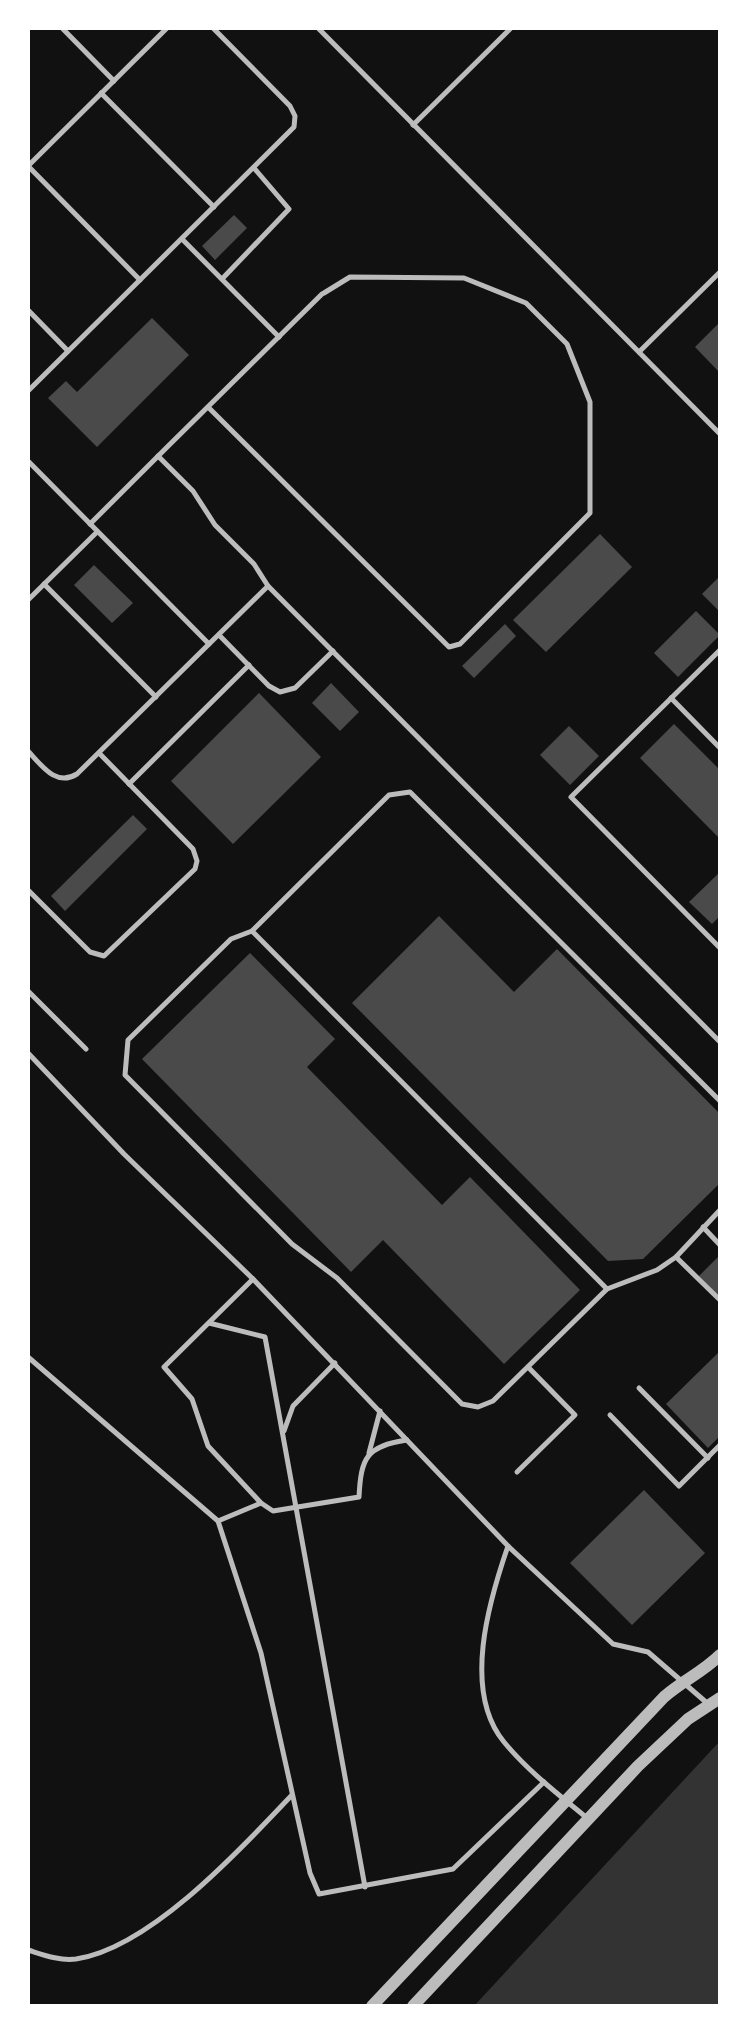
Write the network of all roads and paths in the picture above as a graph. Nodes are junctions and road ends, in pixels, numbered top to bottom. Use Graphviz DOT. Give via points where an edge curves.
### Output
graph roads {
  1 [pos="62,28"];
  2 [pos="167,28"];
  3 [pos="213,28"];
  4 [pos="318,28"];
  5 [pos="511,28"];
  6 [pos="114,81"];
  7 [pos="101,93"];
  8 [pos="413,125"];
  9 [pos="28,166"];
  10 [pos="254,168"];
  11 [pos="214,207"];
  12 [pos="182,239"];
  13 [pos="720,272"];
  14 [pos="222,279"];
  15 [pos="140,280"];
  16 [pos="28,310"];
  17 [pos="279,337"];
  18 [pos="68,351"];
  19 [pos="639,352"];
  20 [pos="28,391"];
  21 [pos="208,407"];
  22 [pos="720,434"];
  23 [pos="158,456"];
  24 [pos="28,461"];
  25 [pos="90,524"];
  26 [pos="97,532"];
  27 [pos="44,584"];
  28 [pos="268,586"];
  29 [pos="28,600"];
  30 [pos="219,635"];
  31 [pos="209,644"];
  32 [pos="720,650"];
  33 [pos="333,651"];
  34 [pos="249,665"];
  35 [pos="156,697"];
  36 [pos="671,698"];
  37 [pos="720,748"];
  38 [pos="28,751"];
  39 [pos="99,753"];
  40 [pos="129,784"];
  41 [pos="28,890"];
  42 [pos="252,931"];
  43 [pos="720,948"];
  44 [pos="28,991"];
  45 [pos="720,1042"];
  46 [pos="86,1049"];
  47 [pos="28,1053"];
  48 [pos="720,1101"];
  49 [pos="720,1210"];
  50 [pos="703,1227"];
  51 [pos="720,1245"];
  52 [pos="676,1257"];
  53 [pos="253,1279"];
  54 [pos="607,1289"];
  55 [pos="720,1300"];
  56 [pos="209,1323"];
  57 [pos="28,1357"];
  58 [pos="335,1363"];
  59 [pos="528,1367"];
  60 [pos="639,1388"];
  61 [pos="380,1411"];
  62 [pos="610,1415"];
  63 [pos="284,1434"];
  64 [pos="407,1440"];
  65 [pos="720,1445"];
  66 [pos="369,1454"];
  67 [pos="708,1458"];
  68 [pos="517,1472"];
  69 [pos="261,1503"];
  70 [pos="296,1507"];
  71 [pos="218,1521"];
  72 [pos="508,1546"];
  73 [pos="720,1655"];
  74 [pos="682,1681"];
  75 [pos="716,1702"];
  76 [pos="544,1782"];
  77 [pos="292,1796"];
  78 [pos="566,1801"];
  79 [pos="587,1818"];
  80 [pos="365,1887"];
  81 [pos="28,1950"];
  82 [pos="372,2006"];
  83 [pos="413,2006"];
  1 -- 6 [label="lane"];
  2 -- 6 [label="lane"];
  3 -- 10 [label="lane" via="295,113 292,130"];
  4 -- 8 [label="lane"];
  5 -- 8 [label="lane"];
  6 -- 7 [label="lane"];
  7 -- 9 [label="lane"];
  7 -- 11 [label="lane"];
  8 -- 19 [label="lane"];
  9 -- 15 [label="lane"];
  10 -- 11 [label="lane"];
  10 -- 14 [label="lane" via="289,209"];
  11 -- 12 [label="lane"];
  12 -- 14 [label="lane"];
  12 -- 15 [label="lane"];
  13 -- 19 [label="lane"];
  14 -- 17 [label="lane"];
  15 -- 18 [label="lane"];
  16 -- 18 [label="lane"];
  17 -- 21 [label="lane"];
  17 -- 21 [label="lane" via="325,292 352,277 465,278 525,302 567,344 590,402 588,516 460,644 446,646"];
  18 -- 20 [label="lane"];
  19 -- 22 [label="lane"];
  21 -- 23 [label="lane"];
  23 -- 25 [label="lane"];
  23 -- 28 [label="lane" via="193,491"];
  24 -- 25 [label="lane"];
  25 -- 26 [label="lane"];
  26 -- 27 [label="lane"];
  26 -- 31 [label="lane"];
  27 -- 29 [label="lane"];
  27 -- 35 [label="lane"];
  28 -- 30 [label="lane"];
  28 -- 33 [label="lane"];
  30 -- 31 [label="lane"];
  30 -- 34 [label="lane"];
  31 -- 35 [label="lane"];
  32 -- 36 [label="lane"];
  33 -- 34 [label="lane" via="288,691 273,689"];
  33 -- 45 [label="lane"];
  34 -- 40 [label="lane"];
  35 -- 39 [label="lane"];
  36 -- 37 [label="lane"];
  36 -- 43 [label="lane" via="571,797"];
  38 -- 39 [label="lane" via="51,774 64,779"];
  39 -- 40 [label="lane"];
  40 -- 41 [label="lane" via="193,849 193,872 104,956 90,952"];
  42 -- 48 [label="lane" via="389,795 410,792"];
  42 -- 54 [label="lane"];
  42 -- 59 [label="lane" via="231,939 128,1040 127,1078 462,1404 489,1404"];
  44 -- 46 [label="lane"];
  47 -- 53 [label="lane"];
  49 -- 50 [label="lane"];
  50 -- 51 [label="lane"];
  50 -- 52 [label="lane"];
  52 -- 54 [label="lane"];
  52 -- 55 [label="lane"];
  53 -- 56 [label="lane"];
  53 -- 58 [label="lane"];
  54 -- 59 [label="lane"];
  56 -- 63 [label="lane" via="265,1337"];
  56 -- 69 [label="lane" via="164,1367 192,1399 208,1446"];
  57 -- 71 [label="lane"];
  58 -- 61 [label="lane"];
  58 -- 63 [label="lane" via="293,1406"];
  59 -- 68 [label="lane" via="575,1415"];
  60 -- 67 [label="lane"];
  61 -- 64 [label="lane"];
  61 -- 66 [label="lane"];
  62 -- 67 [label="lane" via="679,1486"];
  63 -- 70 [label="lane"];
  64 -- 66 [label="lane" via="383,1444"];
  64 -- 72 [label="lane"];
  65 -- 67 [label="lane"];
  66 -- 70 [label="lane" via="361,1466 359,1497"];
  69 -- 70 [label="lane" via="273,1511"];
  69 -- 71 [label="lane"];
  70 -- 80 [label="lane"];
  71 -- 77 [label="lane" via="261,1653"];
  72 -- 74 [label="lane" via="613,1644 648,1652"];
  72 -- 76 [label="lane" via="488,1602 481,1649 489,1716 503,1741"];
  73 -- 74 [label="street"];
  74 -- 75 [label="lane"];
  74 -- 78 [label="street"];
  75 -- 79 [label="street" via="688,1719"];
  76 -- 78 [label="lane"];
  76 -- 80 [label="lane" via="453,1869"];
  77 -- 80 [label="lane" via="319,1894"];
  77 -- 81 [label="lane" via="236,1852 140,1933 109,1950 76,1959"];
  78 -- 79 [label="lane"];
  78 -- 82 [label="street"];
  79 -- 83 [label="street"];
}
